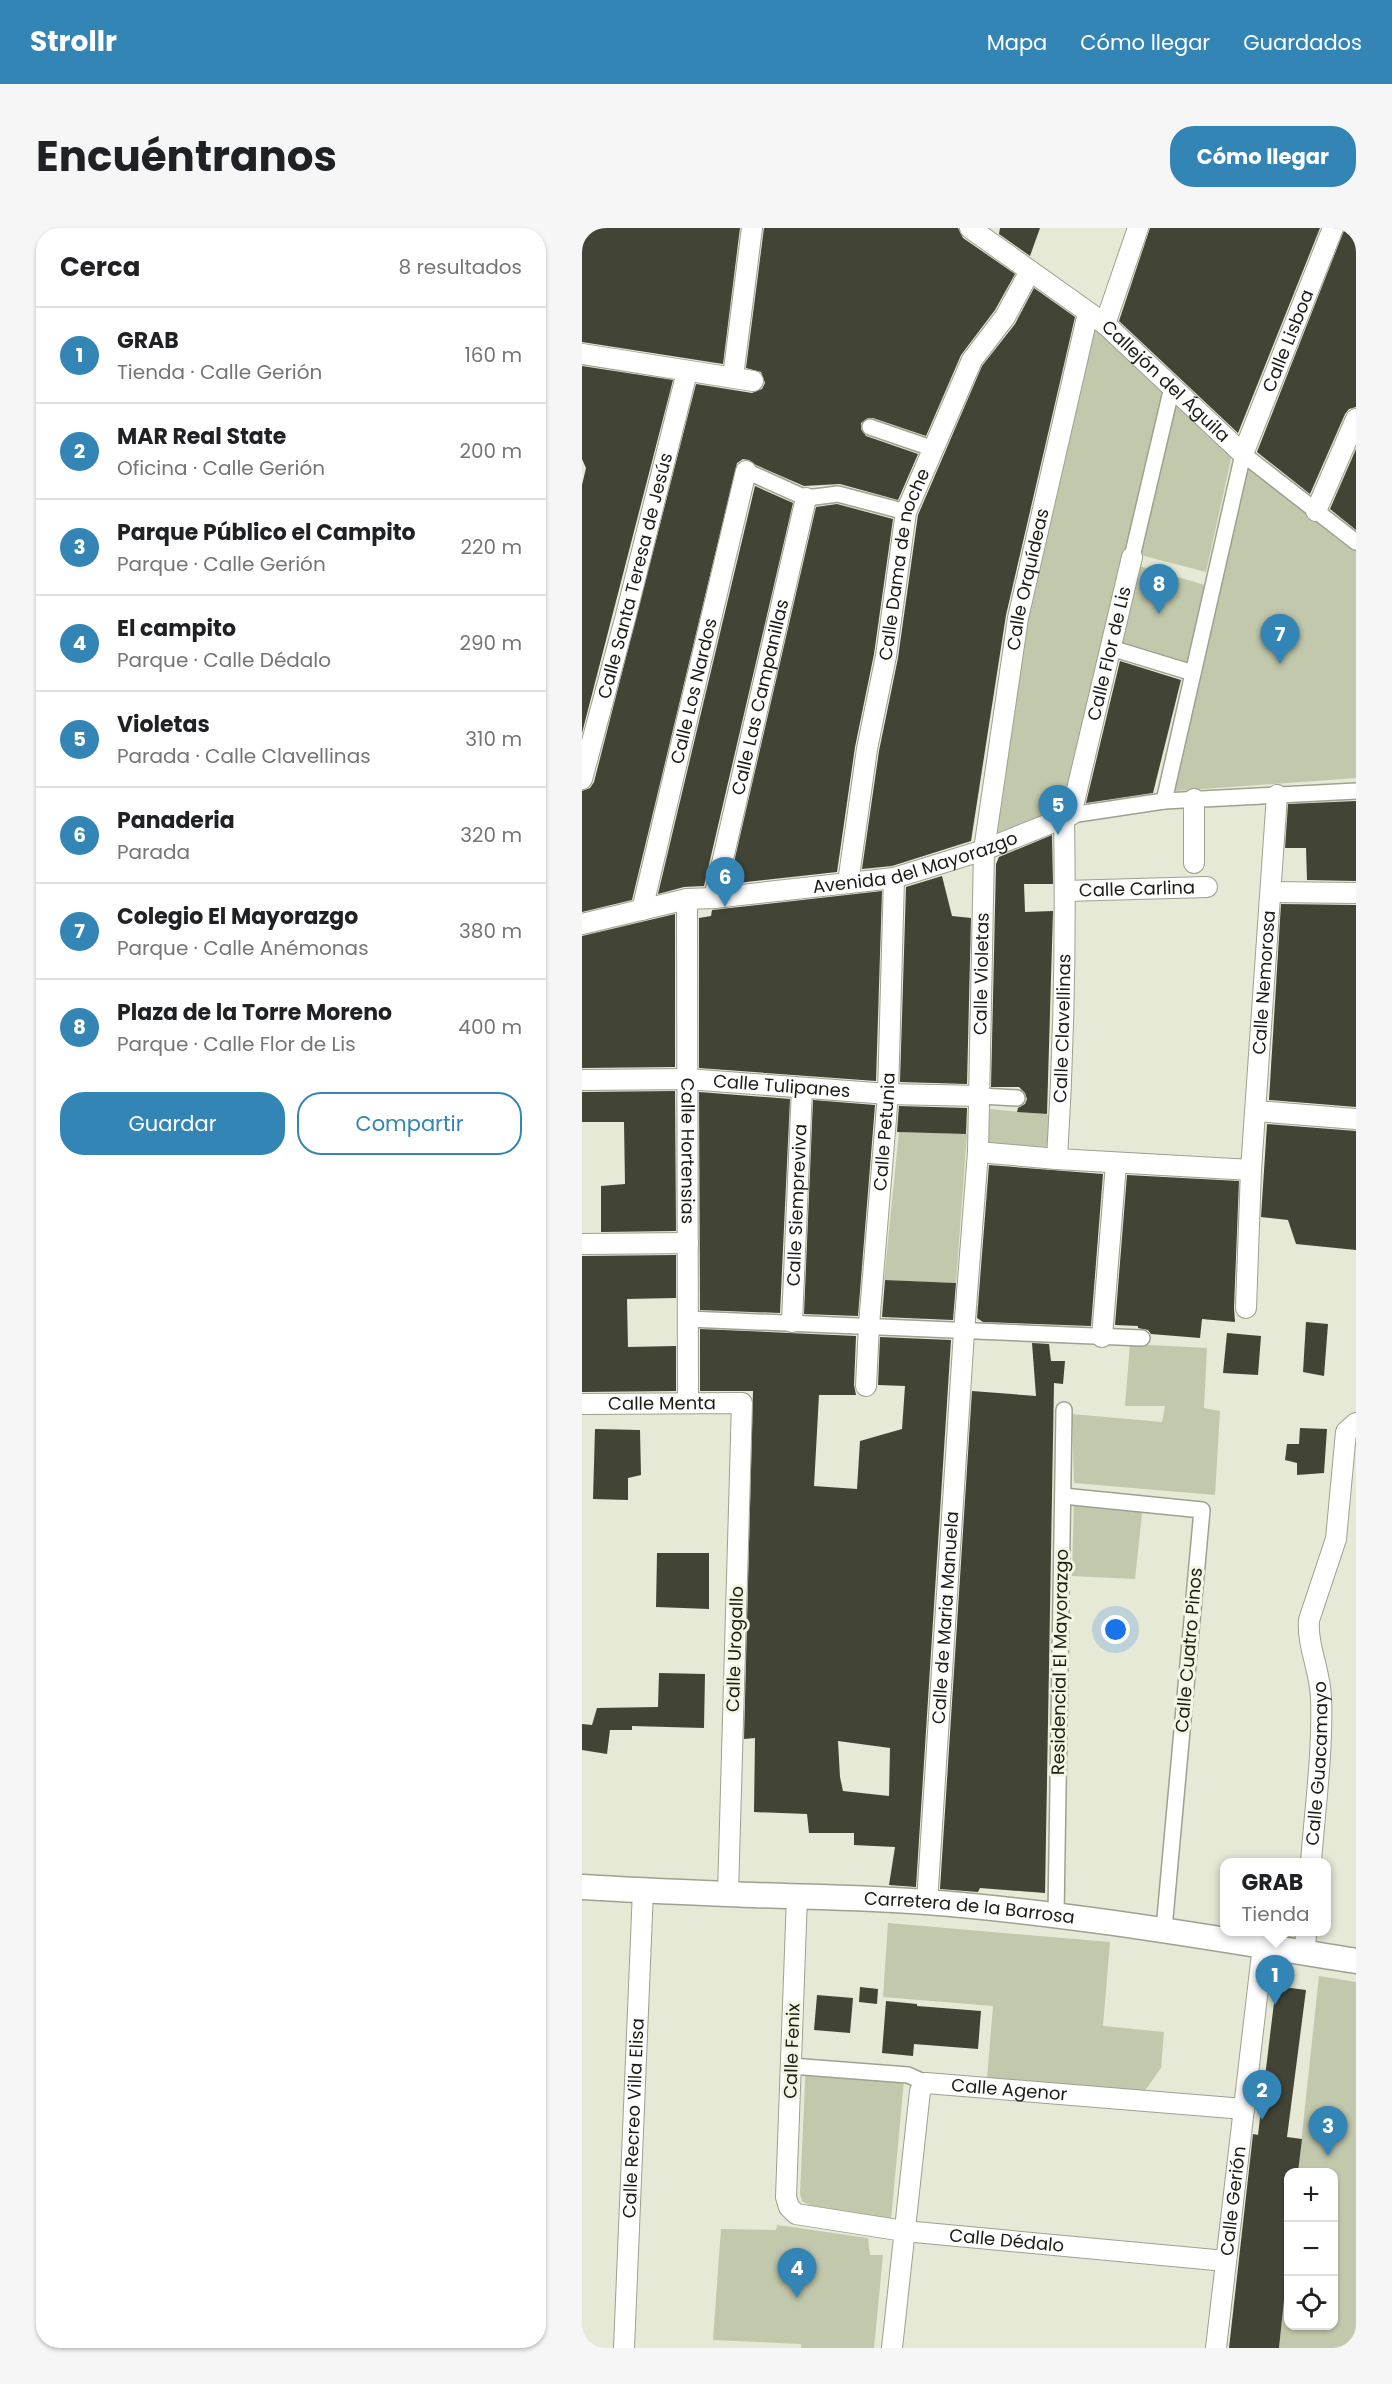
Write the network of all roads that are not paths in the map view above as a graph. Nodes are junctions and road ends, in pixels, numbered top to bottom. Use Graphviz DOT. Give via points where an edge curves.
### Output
graph roads {
  1 [pos="752,228"];
  2 [pos="970,228"];
  3 [pos="1138,228"];
  4 [pos="1333,228"];
  5 [pos="993,235"];
  6 [pos="1030,271"];
  7 [pos="1097,319"];
  8 [pos="582,354"];
  9 [pos="687,372"];
  10 [pos="734,377"];
  11 [pos="753,381"];
  12 [pos="1172,387"];
  13 [pos="1356,419"];
  14 [pos="870,427"];
  15 [pos="933,449"];
  16 [pos="1243,454"];
  17 [pos="746,471"];
  18 [pos="806,498"];
  19 [pos="906,512"];
  20 [pos="1316,512"];
  21 [pos="1356,543"];
  22 [pos="1132,557"];
  23 [pos="1111,648"];
  24 [pos="1193,673"];
  25 [pos="582,779"];
  26 [pos="1356,791"];
  27 [pos="1277,795"];
  28 [pos="1194,799"];
  29 [pos="1164,801"];
  30 [pos="1068,817"];
  31 [pos="984,850"];
  32 [pos="1194,863"];
  33 [pos="894,878"];
  34 [pos="848,883"];
  35 [pos="1207,887"];
  36 [pos="1065,891"];
  37 [pos="1271,892"];
  38 [pos="1356,893"];
  39 [pos="714,898"];
  40 [pos="687,899"];
  41 [pos="642,909"];
  42 [pos="582,924"];
  43 [pos="687,1079"];
  44 [pos="582,1080"];
  45 [pos="801,1088"];
  46 [pos="888,1094"];
  47 [pos="980,1096"];
  48 [pos="1017,1098"];
  49 [pos="1256,1111"];
  50 [pos="1356,1119"];
  51 [pos="978,1152"];
  52 [pos="1057,1159"];
  53 [pos="1116,1164"];
  54 [pos="1251,1170"];
  55 [pos="688,1243"];
  56 [pos="582,1244"];
  57 [pos="1246,1308"];
  58 [pos="688,1319"];
  59 [pos="792,1322"];
  60 [pos="869,1325"];
  61 [pos="963,1332"];
  62 [pos="1102,1338"];
  63 [pos="1142,1338"];
  64 [pos="866,1386"];
  65 [pos="688,1403"];
  66 [pos="742,1403"];
  67 [pos="582,1404"];
  68 [pos="1064,1410"];
  69 [pos="1356,1423"];
  70 [pos="1063,1496"];
  71 [pos="1311,1858"];
  72 [pos="582,1887"];
  73 [pos="643,1890"];
  74 [pos="728,1894"];
  75 [pos="797,1896"];
  76 [pos="927,1902"];
  77 [pos="1056,1915"];
  78 [pos="1164,1929"];
  79 [pos="1305,1942"];
  80 [pos="1263,1945"];
  81 [pos="1356,1961"];
  82 [pos="791,2066"];
  83 [pos="926,2083"];
  84 [pos="1244,2109"];
  85 [pos="789,2207"];
  86 [pos="904,2231"];
  87 [pos="1227,2260"];
  88 [pos="624,2348"];
  89 [pos="892,2348"];
  90 [pos="1216,2348"];
  1 -- 10 [label="street"];
  2 -- 5 [label="street, Callejón del Águila"];
  3 -- 7 [label="street, Calle Orquídeas"];
  4 -- 16 [label="street, Calle Lisboa"];
  5 -- 6 [label="street, Callejón del Águila"];
  6 -- 7 [label="street, Callejón del Águila"];
  6 -- 15 [label="street, Calle Dama de noche" via="1005,317 972,360"];
  7 -- 12 [label="street, Callejón del Águila"];
  7 -- 31 [label="street, Calle Orquídeas" via="1018,618"];
  8 -- 9 [label="street"];
  9 -- 10 [label="street"];
  9 -- 25 [label="street, Calle Santa Teresa de Jesús"];
  10 -- 11 [label="street"];
  12 -- 16 [label="street, Callejón del Águila"];
  12 -- 22 [label="street, Calle Flor de Lis"];
  13 -- 20 [label="street"];
  14 -- 15 [label="street"];
  15 -- 19 [label="street, Calle Dama de noche"];
  16 -- 20 [label="street, Callejón del Águila"];
  16 -- 24 [label="street"];
  17 -- 18 [label="street"];
  17 -- 41 [label="street, Calle Los Nardos"];
  18 -- 19 [label="street" via="838,494"];
  18 -- 39 [label="street, Calle Las Campanillas"];
  19 -- 34 [label="street, Calle Dama de noche"];
  20 -- 21 [label="street, Callejón del Águila"];
  22 -- 23 [label="street, Calle Flor de Lis"];
  23 -- 24 [label="street"];
  23 -- 30 [label="street, Calle Flor de Lis"];
  24 -- 29 [label="street"];
  26 -- 27 [label="street, Avenida del Mayorazgo"];
  27 -- 28 [label="street, Avenida del Mayorazgo"];
  27 -- 37 [label="street, Calle Nemorosa"];
  28 -- 29 [label="street, Avenida del Mayorazgo"];
  28 -- 32 [label="street"];
  29 -- 30 [label="street, Avenida del Mayorazgo"];
  30 -- 31 [label="street, Avenida del Mayorazgo"];
  30 -- 36 [label="street, Calle Clavellinas"];
  31 -- 33 [label="street, Avenida del Mayorazgo"];
  31 -- 47 [label="street, Calle Violetas"];
  33 -- 34 [label="street, Avenida del Mayorazgo"];
  33 -- 46 [label="street, Calle Petunia"];
  34 -- 39 [label="street, Avenida del Mayorazgo"];
  35 -- 36 [label="street, Calle Carlina"];
  36 -- 52 [label="street, Calle Clavellinas"];
  37 -- 38 [label="street"];
  37 -- 49 [label="street, Calle Nemorosa"];
  39 -- 40 [label="street, Avenida del Mayorazgo"];
  40 -- 41 [label="street, Avenida del Mayorazgo"];
  40 -- 43 [label="street, Calle Hortensias"];
  41 -- 42 [label="street, Avenida del Mayorazgo"];
  43 -- 44 [label="street, Calle Tulipanes"];
  43 -- 45 [label="street, Calle Tulipanes"];
  43 -- 55 [label="street, Calle Hortensias"];
  45 -- 46 [label="street, Calle Tulipanes"];
  45 -- 59 [label="street, Calle Siempreviva"];
  46 -- 47 [label="street, Calle Tulipanes"];
  46 -- 60 [label="street, Calle Petunia"];
  47 -- 48 [label="street"];
  47 -- 51 [label="street, Calle Violetas"];
  49 -- 50 [label="street"];
  49 -- 54 [label="street, Calle Nemorosa"];
  51 -- 52 [label="street"];
  51 -- 61 [label="street, Calle Violetas"];
  52 -- 53 [label="street"];
  53 -- 54 [label="street"];
  53 -- 62 [label="street"];
  54 -- 57 [label="street, Calle Nemorosa"];
  55 -- 56 [label="street"];
  55 -- 58 [label="street, Calle Hortensias"];
  58 -- 59 [label="street"];
  58 -- 65 [label="street, Calle Hortensias"];
  59 -- 60 [label="street"];
  60 -- 61 [label="street"];
  60 -- 64 [label="street, Calle Petunia"];
  61 -- 62 [label="street"];
  61 -- 76 [label="street, Calle de Maria Manuela"];
  62 -- 63 [label="street"];
  65 -- 66 [label="street, Calle Menta"];
  65 -- 67 [label="street, Calle Menta"];
  66 -- 74 [label="street, Calle Urogallo"];
  68 -- 70 [label="street, Residencial El Mayorazgo"];
  69 -- 71 [label="street, Calle Guacamayo" via="1346,1432 1336,1539 1309,1620 1308,1634 1320,1678 1321,1698"];
  70 -- 77 [label="street, Residencial El Mayorazgo"];
  70 -- 78 [label="street, Calle Cuatro Pinos" via="1202,1510"];
  72 -- 73 [label="street, Carretera de la Barrosa"];
  73 -- 74 [label="street, Carretera de la Barrosa"];
  73 -- 88 [label="street, Calle Recreo Villa Elisa"];
  74 -- 75 [label="street, Carretera de la Barrosa"];
  75 -- 76 [label="street, Carretera de la Barrosa"];
  75 -- 82 [label="street, Calle Fenix"];
  76 -- 77 [label="street, Carretera de la Barrosa"];
  77 -- 78 [label="street, Carretera de la Barrosa"];
  78 -- 80 [label="street, Carretera de la Barrosa"];
  79 -- 80 [label="street, Carretera de la Barrosa"];
  79 -- 81 [label="street, Carretera de la Barrosa"];
  80 -- 84 [label="street, Calle Gerión"];
  82 -- 83 [label="street" via="908,2075"];
  82 -- 85 [label="street, Calle Fenix" via="786,2197"];
  83 -- 84 [label="street, Calle Agenor"];
  83 -- 86 [label="street, Calle Agenor" via="920,2091"];
  84 -- 87 [label="street, Calle Gerión"];
  85 -- 86 [label="street, Calle Dédalo" via="796,2214"];
  86 -- 87 [label="street, Calle Dédalo"];
  86 -- 89 [label="street, Calle Agenor"];
  87 -- 90 [label="street, Calle Gerión"];
}
